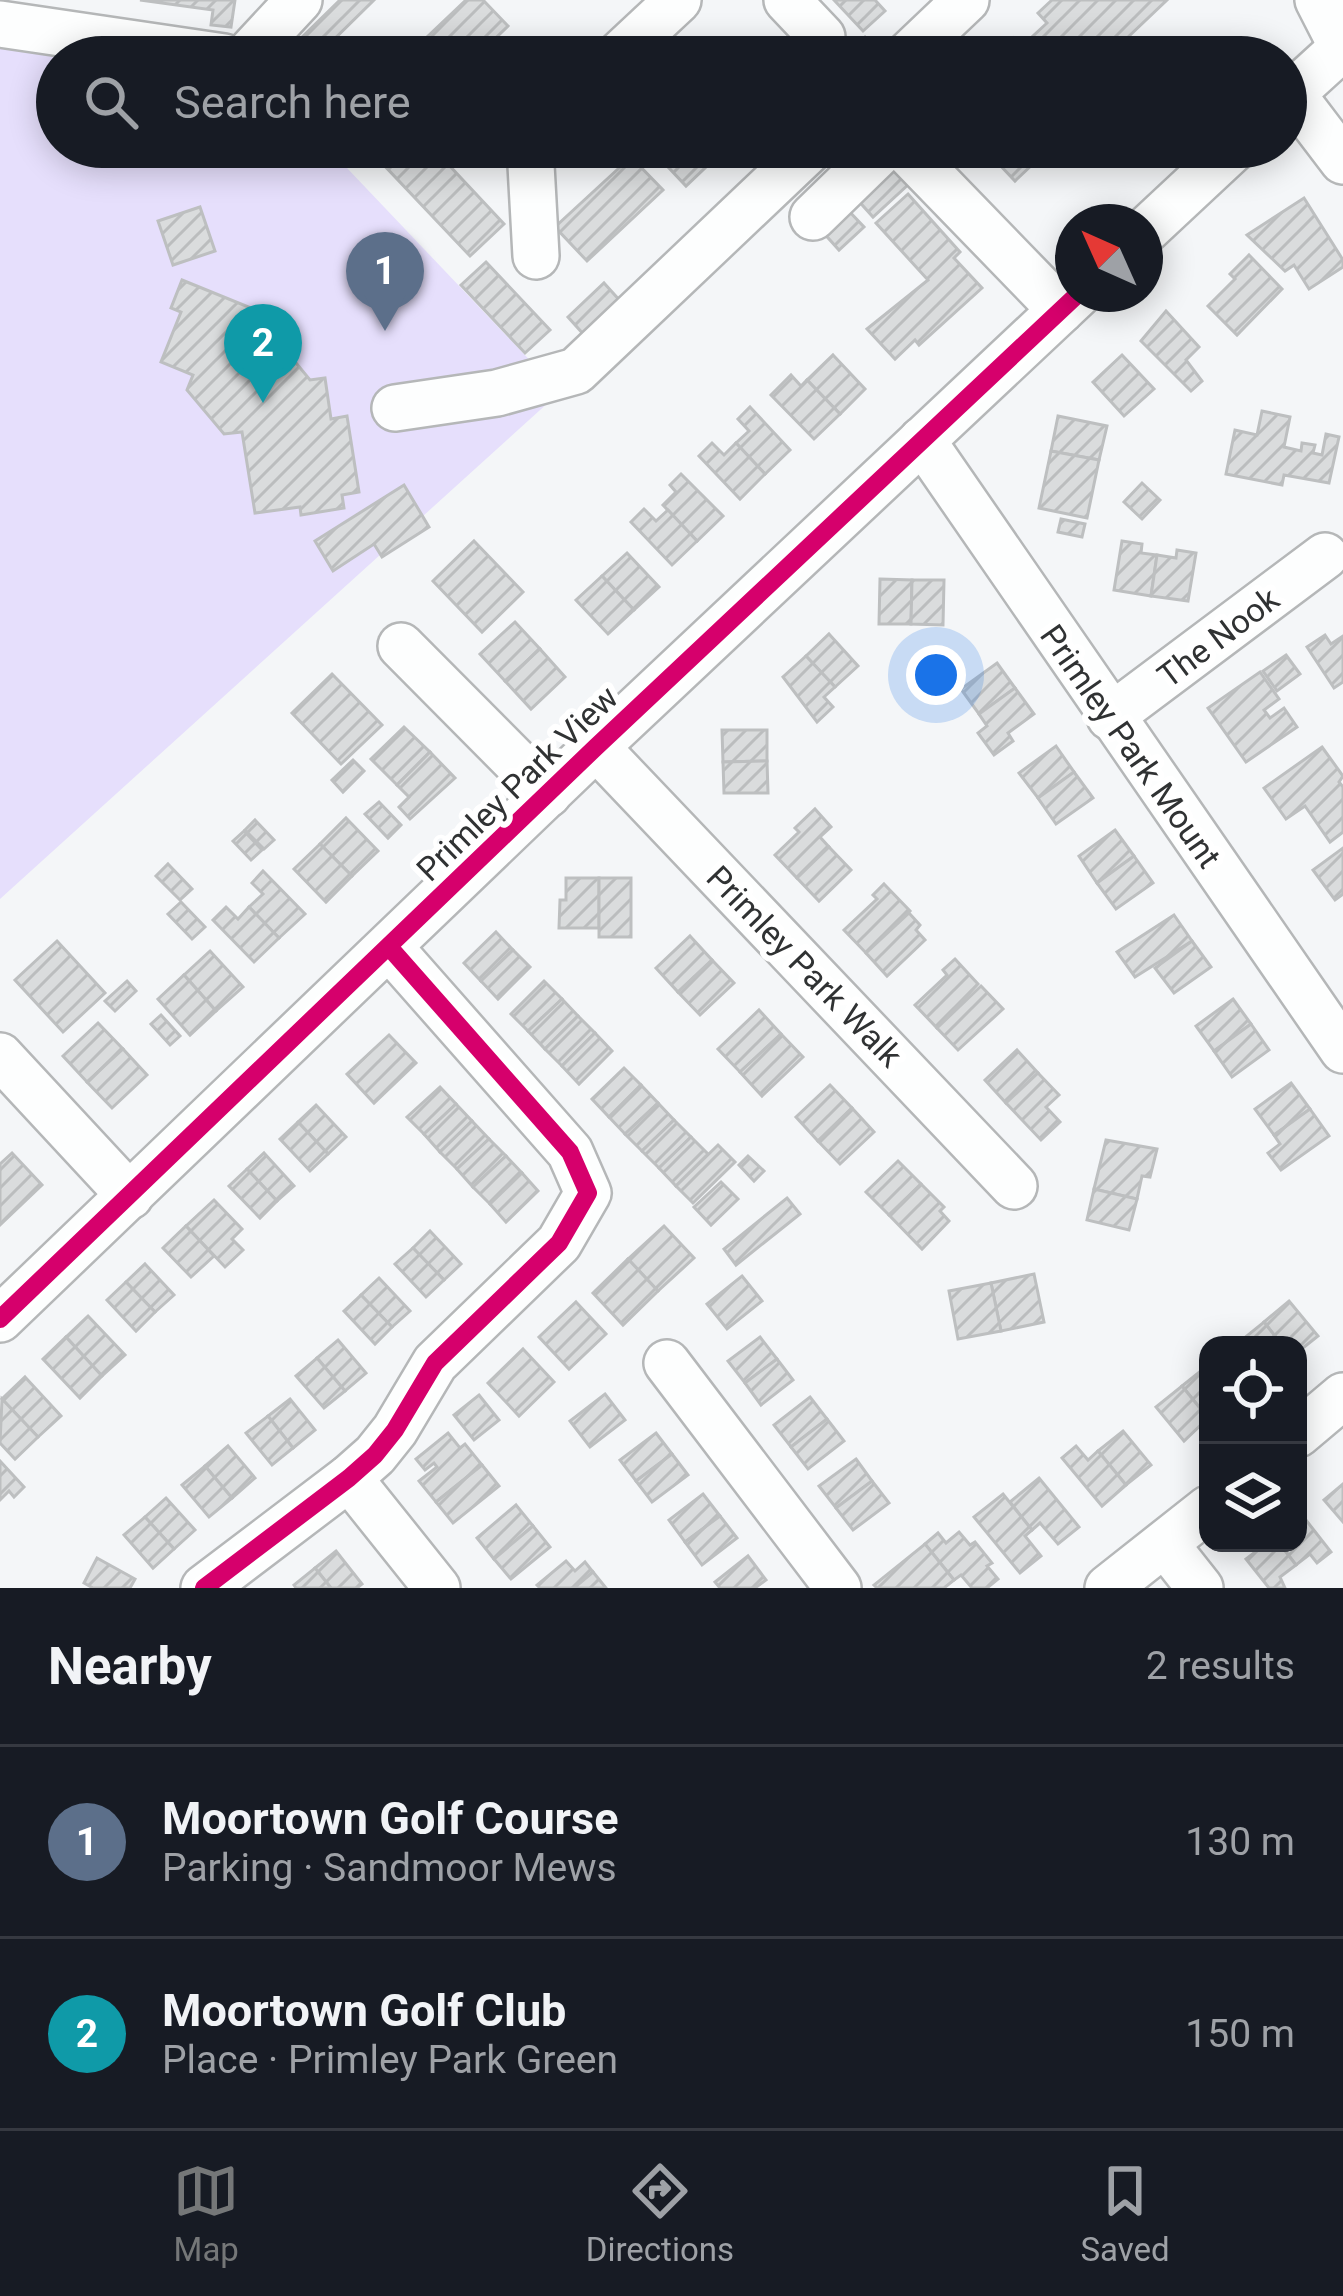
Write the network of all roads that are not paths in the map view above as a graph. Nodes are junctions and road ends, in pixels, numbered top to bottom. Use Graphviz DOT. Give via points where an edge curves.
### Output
graph roads {
  1 [pos="677,0"];
  2 [pos="787,0"];
  3 [pos="966,0"];
  4 [pos="1318,0"];
  5 [pos="300,1"];
  6 [pos="0,24"];
  7 [pos="81,36"];
  8 [pos="266,36"];
  9 [pos="639,36"];
  10 [pos="821,36"];
  11 [pos="928,36"];
  12 [pos="1342,47"];
  13 [pos="1307,80"];
  14 [pos="1307,118"];
  15 [pos="1343,161"];
  16 [pos="531,168"];
  17 [pos="790,168"];
  18 [pos="863,168"];
  19 [pos="925,168"];
  20 [pos="1212,168"];
  21 [pos="1163,214"];
  22 [pos="813,217"];
  23 [pos="536,256"];
  24 [pos="1055,289"];
  25 [pos="1058,312"];
  26 [pos="395,408"];
  27 [pos="922,440"];
  28 [pos="1325,556"];
  29 [pos="401,646"];
  30 [pos="1110,717"];
  31 [pos="596,747"];
  32 [pos="548,794"];
  33 [pos="390,948"];
  34 [pos="1343,1050"];
  35 [pos="0,1056"];
  36 [pos="1014,1186"];
  37 [pos="130,1196"];
  38 [pos="0,1319"];
  39 [pos="667,1364"];
  40 [pos="1343,1396"];
  41 [pos="1307,1426"];
  42 [pos="349,1478"];
  43 [pos="1199,1517"];
  44 [pos="1166,1545"];
  45 [pos="204,1588"];
  46 [pos="437,1588"];
  47 [pos="838,1588"];
  48 [pos="1108,1588"];
  49 [pos="1200,1588"];
  1 -- 9 [label="street"];
  2 -- 10 [label="street"];
  3 -- 11 [label="street"];
  4 -- 12 [label="street"];
  5 -- 8 [label="street"];
  6 -- 7 [label="street"];
  12 -- 13 [label="street"];
  14 -- 15 [label="street"];
  16 -- 23 [label="street"];
  17 -- 26 [label="street" via="576,371"];
  18 -- 22 [label="street"];
  19 -- 24 [label="street"];
  20 -- 21 [label="street"];
  25 -- 27 [label="street, Primley Park View"];
  27 -- 30 [label="street, Primley Park Mount"];
  27 -- 31 [label="street, Primley Park View"];
  28 -- 30 [label="street, The Nook"];
  29 -- 32 [label="street"];
  30 -- 34 [label="street, Primley Park Mount"];
  31 -- 32 [label="street, Primley Park View"];
  31 -- 36 [label="street, Primley Park Walk"];
  32 -- 33 [label="street, Primley Park View"];
  33 -- 37 [label="street, Primley Park View"];
  33 -- 42 [label="street" via="571,1152 588,1193 559,1243 454,1340 395,1430"];
  35 -- 37 [label="street"];
  37 -- 38 [label="street, Primley Park View"];
  39 -- 47 [label="street"];
  40 -- 41 [label="street"];
  42 -- 45 [label="street"];
  42 -- 46 [label="street"];
  43 -- 44 [label="street"];
  44 -- 48 [label="street"];
  44 -- 49 [label="street"];
}
